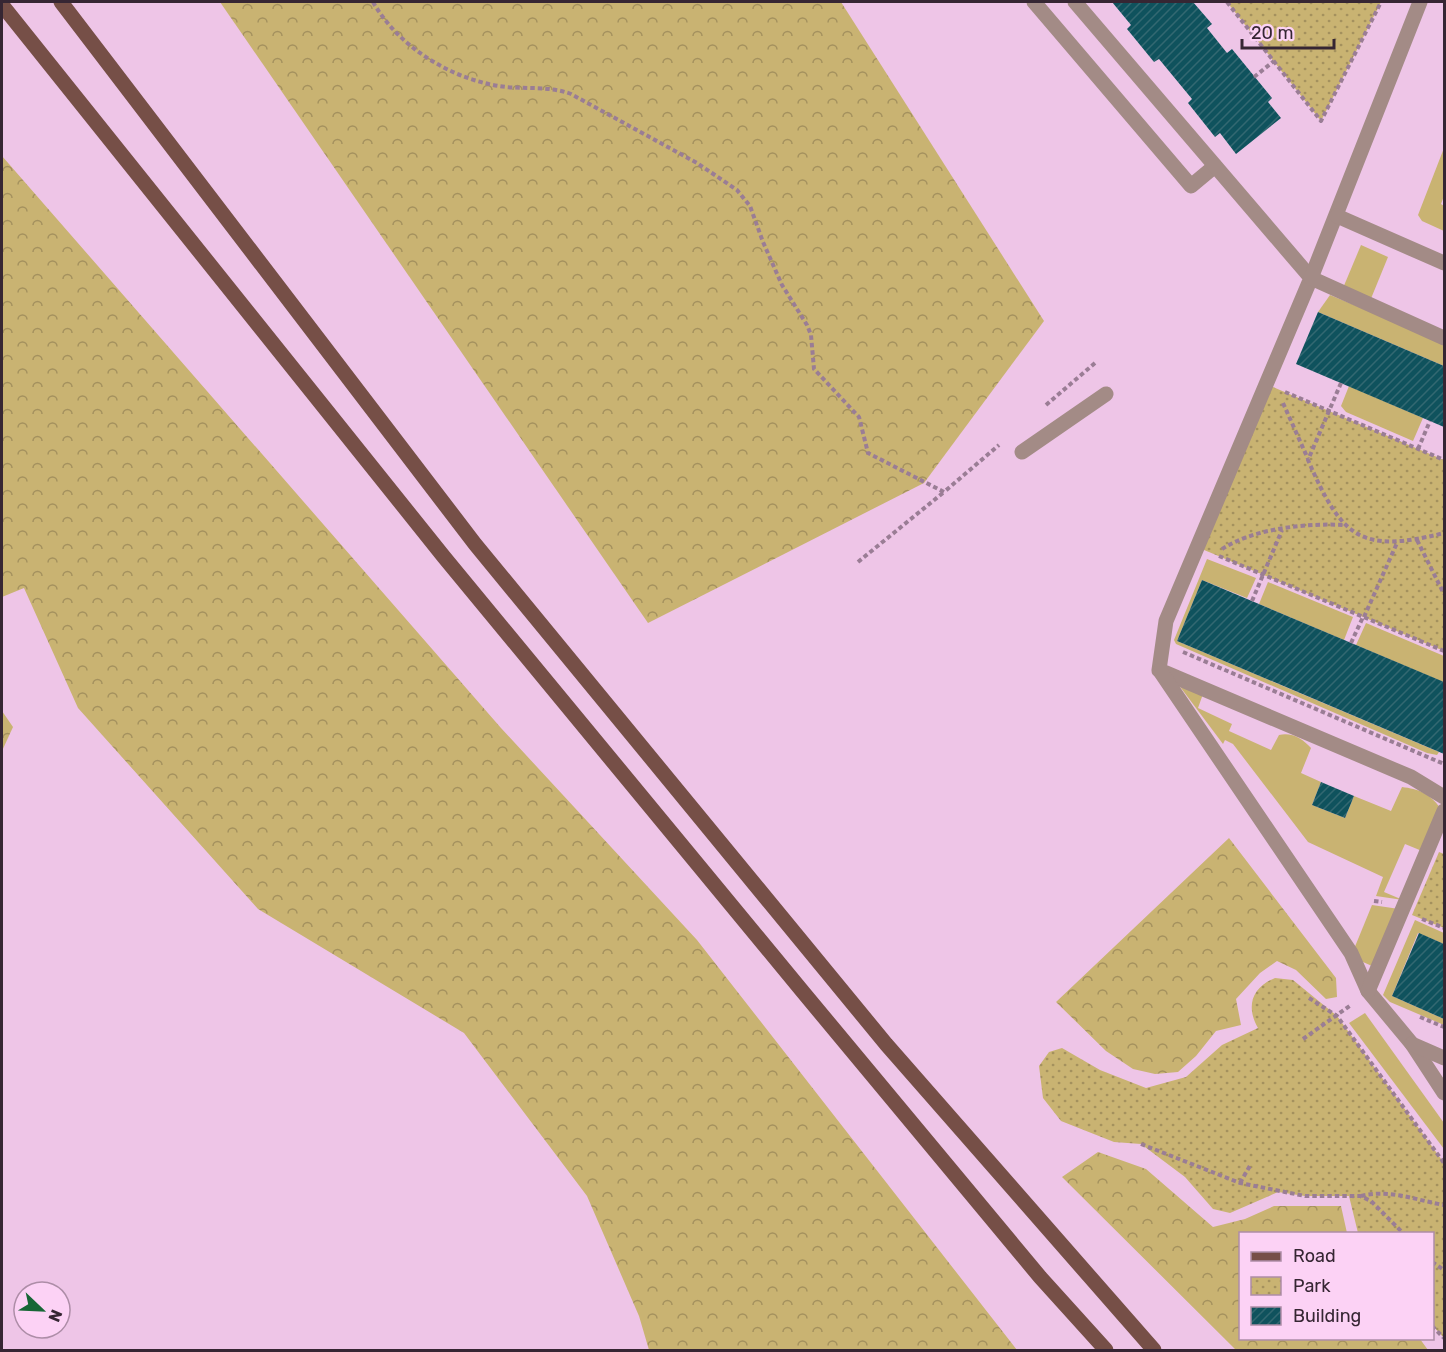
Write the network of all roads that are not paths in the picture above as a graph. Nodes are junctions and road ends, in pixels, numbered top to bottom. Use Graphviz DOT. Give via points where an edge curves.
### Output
graph roads {
  1 [pos="61,2"];
  2 [pos="1034,2"];
  3 [pos="1075,2"];
  4 [pos="1420,2"];
  5 [pos="2,5"];
  6 [pos="1215,166"];
  7 [pos="1337,216"];
  8 [pos="1444,263"];
  9 [pos="1311,278"];
  10 [pos="1444,338"];
  11 [pos="1106,394"];
  12 [pos="1022,452"];
  13 [pos="1159,670"];
  14 [pos="1444,797"];
  15 [pos="1444,811"];
  16 [pos="1368,991"];
  17 [pos="1412,1044"];
  18 [pos="1444,1058"];
  19 [pos="1444,1093"];
  20 [pos="1106,1350"];
  21 [pos="1154,1350"];
  1 -- 21 [label="main road" via="482,553 886,1044"];
  2 -- 6 [label="street" via="1191,186"];
  3 -- 6 [label="street"];
  4 -- 7 [label="street"];
  5 -- 20 [label="main road" via="452,566 802,992 1040,1277"];
  6 -- 9 [label="street"];
  7 -- 8 [label="street"];
  7 -- 9 [label="street"];
  9 -- 10 [label="street"];
  9 -- 13 [label="street" via="1166,621"];
  11 -- 12 [label="street"];
  13 -- 14 [label="street" via="1411,777"];
  13 -- 16 [label="street" via="1351,952"];
  15 -- 16 [label="street"];
  16 -- 17 [label="street"];
  17 -- 18 [label="street"];
  17 -- 19 [label="street"];
}
